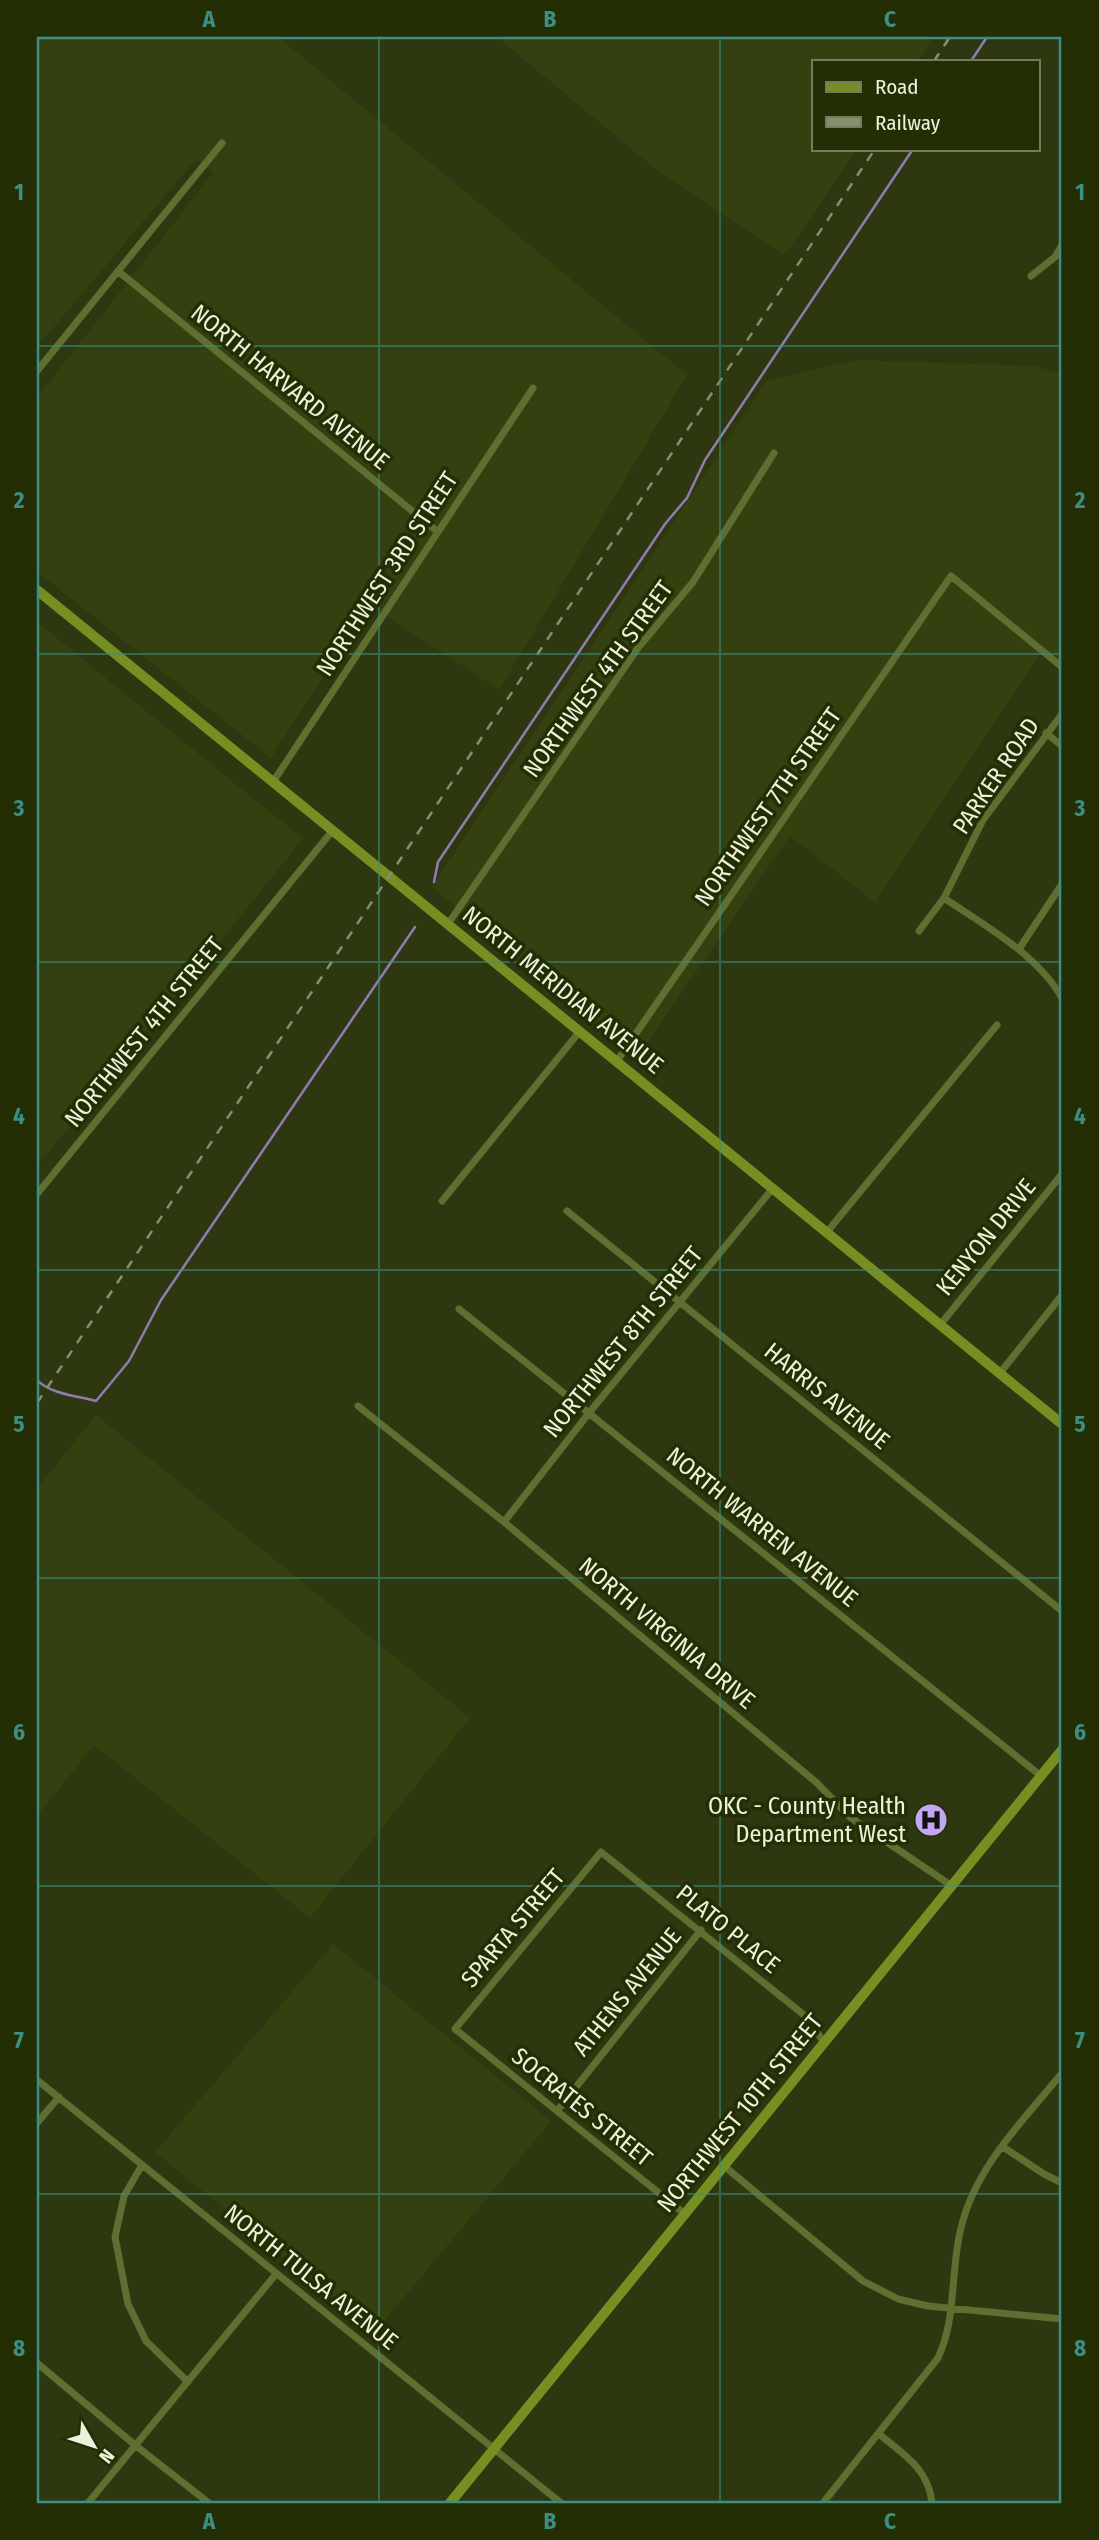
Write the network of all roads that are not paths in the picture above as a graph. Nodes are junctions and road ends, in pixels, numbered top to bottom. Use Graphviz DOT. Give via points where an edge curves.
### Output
graph roads {
  1 [pos="222,142"];
  2 [pos="1062,246"];
  3 [pos="118,271"];
  4 [pos="1031,276"];
  5 [pos="37,371"];
  6 [pos="533,388"];
  7 [pos="774,453"];
  8 [pos="438,533"];
  9 [pos="37,590"];
  10 [pos="1062,667"];
  11 [pos="1062,714"];
  12 [pos="1046,733"];
  13 [pos="1062,746"];
  14 [pos="273,782"];
  15 [pos="333,830"];
  16 [pos="1062,884"];
  17 [pos="944,898"];
  18 [pos="448,924"];
  19 [pos="919,931"];
  20 [pos="1019,949"];
  21 [pos="1062,998"];
  22 [pos="997,1025"];
  23 [pos="580,1031"];
  24 [pos="617,1061"];
  25 [pos="1062,1174"];
  26 [pos="773,1188"];
  27 [pos="37,1194"];
  28 [pos="442,1201"];
  29 [pos="567,1211"];
  30 [pos="827,1232"];
  31 [pos="1062,1295"];
  32 [pos="680,1301"];
  33 [pos="459,1308"];
  34 [pos="940,1325"];
  35 [pos="1000,1373"];
  36 [pos="358,1406"];
  37 [pos="589,1413"];
  38 [pos="1062,1424"];
  39 [pos="504,1522"];
  40 [pos="1062,1611"];
  41 [pos="1062,1750"];
  42 [pos="1041,1776"];
  43 [pos="601,1852"];
  44 [pos="952,1886"];
  45 [pos="701,1930"];
  46 [pos="455,2029"];
  47 [pos="824,2043"];
  48 [pos="1062,2073"];
  49 [pos="37,2080"];
  50 [pos="59,2097"];
  51 [pos="557,2111"];
  52 [pos="37,2123"];
  53 [pos="1003,2147"];
  54 [pos="142,2165"];
  55 [pos="724,2166"];
  56 [pos="1062,2183"];
  57 [pos="685,2214"];
  58 [pos="276,2274"];
  59 [pos="951,2308"];
  60 [pos="1062,2319"];
  61 [pos="37,2364"];
  62 [pos="188,2382"];
  63 [pos="879,2434"];
  64 [pos="135,2445"];
  65 [pos="494,2449"];
  66 [pos="88,2503"];
  67 [pos="209,2503"];
  68 [pos="450,2503"];
  69 [pos="561,2503"];
  70 [pos="822,2503"];
  71 [pos="932,2503"];
  1 -- 3 [label="street"];
  2 -- 4 [label="street"];
  3 -- 5 [label="street"];
  3 -- 8 [label="street, NORTH HARVARD AVENUE"];
  6 -- 8 [label="street, NORTHWEST 3RD STREET"];
  7 -- 18 [label="street, NORTHWEST 4TH STREET" via="693,582 638,648"];
  8 -- 14 [label="street, NORTHWEST 3RD STREET"];
  9 -- 14 [label="main road, NORTH MERIDIAN AVENUE"];
  10 -- 24 [label="street, NORTHWEST 7TH STREET" via="951,576"];
  11 -- 12 [label="street, PARKER ROAD"];
  12 -- 13 [label="street"];
  12 -- 17 [label="street, PARKER ROAD" via="983,820"];
  14 -- 15 [label="main road, NORTH MERIDIAN AVENUE"];
  15 -- 18 [label="main road, NORTH MERIDIAN AVENUE"];
  15 -- 27 [label="street, NORTHWEST 4TH STREET"];
  16 -- 20 [label="street"];
  17 -- 19 [label="street, PARKER ROAD"];
  17 -- 20 [label="street"];
  18 -- 23 [label="main road, NORTH MERIDIAN AVENUE"];
  20 -- 21 [label="street"];
  22 -- 30 [label="street"];
  23 -- 24 [label="main road, NORTH MERIDIAN AVENUE"];
  23 -- 28 [label="street"];
  24 -- 26 [label="main road, NORTH MERIDIAN AVENUE"];
  25 -- 34 [label="street, KENYON DRIVE"];
  26 -- 30 [label="main road, NORTH MERIDIAN AVENUE"];
  26 -- 32 [label="street, NORTHWEST 8TH STREET"];
  29 -- 32 [label="street, HARRIS AVENUE"];
  30 -- 34 [label="main road, NORTH MERIDIAN AVENUE"];
  31 -- 35 [label="street"];
  32 -- 37 [label="street, NORTHWEST 8TH STREET"];
  32 -- 40 [label="street, HARRIS AVENUE"];
  33 -- 37 [label="street, NORTH WARREN AVENUE"];
  34 -- 35 [label="main road, NORTH MERIDIAN AVENUE"];
  35 -- 38 [label="main road, NORTH MERIDIAN AVENUE"];
  36 -- 39 [label="street, NORTH VIRGINIA DRIVE"];
  37 -- 39 [label="street, NORTHWEST 8TH STREET"];
  37 -- 42 [label="street, NORTH WARREN AVENUE"];
  39 -- 44 [label="street, NORTH VIRGINIA DRIVE" via="817,1783 851,1818"];
  41 -- 42 [label="main road, NORTHWEST 10TH STREET"];
  42 -- 44 [label="main road, NORTHWEST 10TH STREET"];
  43 -- 45 [label="street, PLATO PLACE"];
  43 -- 46 [label="street, SPARTA STREET"];
  44 -- 47 [label="main road, NORTHWEST 10TH STREET"];
  45 -- 47 [label="street, PLATO PLACE" via="809,2020"];
  45 -- 51 [label="street, ATHENS AVENUE"];
  46 -- 51 [label="street, SOCRATES STREET"];
  47 -- 55 [label="main road, NORTHWEST 10TH STREET"];
  48 -- 53 [label="street"];
  49 -- 50 [label="street, NORTH TULSA AVENUE"];
  50 -- 52 [label="street"];
  50 -- 54 [label="street, NORTH TULSA AVENUE"];
  51 -- 57 [label="street, SOCRATES STREET"];
  53 -- 56 [label="street"];
  53 -- 59 [label="street" via="965,2211"];
  54 -- 58 [label="street, NORTH TULSA AVENUE"];
  54 -- 62 [label="street" via="124,2196 115,2237 128,2304 146,2341"];
  55 -- 57 [label="main road, NORTHWEST 10TH STREET"];
  55 -- 59 [label="street" via="863,2281 898,2298"];
  57 -- 65 [label="main road, NORTHWEST 10TH STREET"];
  58 -- 62 [label="street"];
  58 -- 65 [label="street, NORTH TULSA AVENUE"];
  59 -- 60 [label="street"];
  59 -- 63 [label="street" via="938,2358"];
  61 -- 64 [label="street"];
  62 -- 64 [label="street"];
  63 -- 70 [label="street"];
  63 -- 71 [label="street" via="921,2470"];
  64 -- 66 [label="street"];
  64 -- 67 [label="street"];
  65 -- 68 [label="main road, NORTHWEST 10TH STREET"];
  65 -- 69 [label="street, NORTH TULSA AVENUE"];
}
